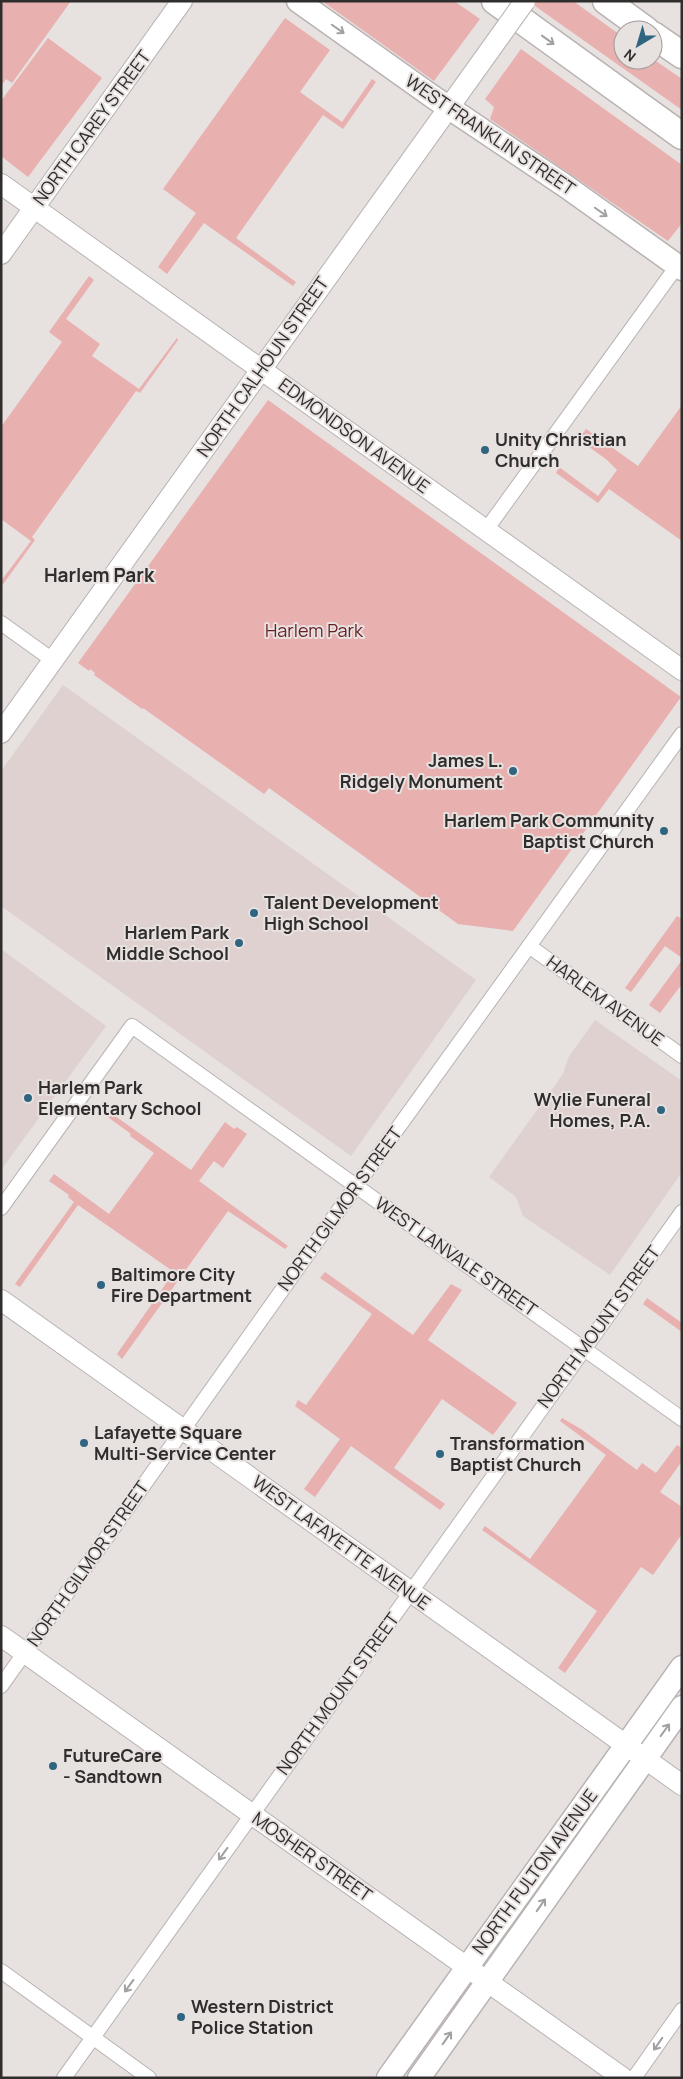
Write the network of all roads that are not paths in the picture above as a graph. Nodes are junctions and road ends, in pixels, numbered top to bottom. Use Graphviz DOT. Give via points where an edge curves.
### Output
graph roads {
  1 [pos="182,1"];
  2 [pos="298,1"];
  3 [pos="495,1"];
  4 [pos="525,1"];
  5 [pos="606,1"];
  6 [pos="632,20"];
  7 [pos="663,42"];
  8 [pos="682,55"];
  9 [pos="448,108"];
  10 [pos="682,136"];
  11 [pos="1,184"];
  12 [pos="34,208"];
  13 [pos="1,254"];
  14 [pos="680,267"];
  15 [pos="261,369"];
  16 [pos="486,530"];
  17 [pos="1,623"];
  18 [pos="54,661"];
  19 [pos="682,670"];
  20 [pos="1,733"];
  21 [pos="682,734"];
  22 [pos="529,946"];
  23 [pos="682,1056"];
  24 [pos="356,1186"];
  25 [pos="1,1208"];
  26 [pos="682,1212"];
  27 [pos="1,1300"];
  28 [pos="584,1349"];
  29 [pos="682,1419"];
  30 [pos="183,1429"];
  31 [pos="410,1592"];
  32 [pos="1,1636"];
  33 [pos="25,1653"];
  34 [pos="682,1667"];
  35 [pos="1,1686"];
  36 [pos="682,1707"];
  37 [pos="626,1745"];
  38 [pos="644,1759"];
  39 [pos="682,1785"];
  40 [pos="252,1814"];
  41 [pos="467,1967"];
  42 [pos="1,1971"];
  43 [pos="487,1981"];
  44 [pos="682,2010"];
  45 [pos="93,2037"];
  46 [pos="64,2078"];
  47 [pos="150,2078"];
  48 [pos="388,2078"];
  49 [pos="419,2078"];
  50 [pos="622,2078"];
  51 [pos="634,2078"];
  1 -- 12 [label="main road, NORTH CAREY STREET"];
  2 -- 9 [label="main road, WEST FRANKLIN STREET, one-way"];
  3 -- 10 [label="highway, one-way"];
  4 -- 9 [label="main road, NORTH CALHOUN STREET, bridge"];
  5 -- 6 [label="highway"];
  7 -- 8 [label="highway"];
  9 -- 14 [label="main road, WEST FRANKLIN STREET, one-way"];
  9 -- 15 [label="main road, NORTH CALHOUN STREET"];
  11 -- 12 [label="main road, EDMONDSON AVENUE"];
  12 -- 13 [label="main road, NORTH CAREY STREET"];
  12 -- 15 [label="main road, EDMONDSON AVENUE"];
  14 -- 16 [label="street"];
  15 -- 16 [label="main road, EDMONDSON AVENUE"];
  15 -- 18 [label="main road, NORTH CALHOUN STREET"];
  16 -- 19 [label="main road, EDMONDSON AVENUE"];
  17 -- 18 [label="street"];
  18 -- 20 [label="main road, NORTH CALHOUN STREET"];
  21 -- 22 [label="street, NORTH GILMOR STREET"];
  22 -- 23 [label="street, HARLEM AVENUE"];
  22 -- 24 [label="street, NORTH GILMOR STREET"];
  24 -- 25 [label="street, WEST LANVALE STREET" via="132,1026"];
  24 -- 28 [label="street, WEST LANVALE STREET"];
  24 -- 30 [label="street, NORTH GILMOR STREET"];
  26 -- 28 [label="street, NORTH MOUNT STREET"];
  27 -- 30 [label="main road, WEST LAFAYETTE AVENUE"];
  28 -- 29 [label="street, WEST LANVALE STREET"];
  28 -- 31 [label="street, NORTH MOUNT STREET"];
  30 -- 31 [label="main road, WEST LAFAYETTE AVENUE"];
  30 -- 33 [label="street, NORTH GILMOR STREET"];
  31 -- 37 [label="main road, WEST LAFAYETTE AVENUE"];
  31 -- 40 [label="street, NORTH MOUNT STREET"];
  32 -- 33 [label="main road, MOSHER STREET"];
  33 -- 35 [label="street, NORTH GILMOR STREET"];
  33 -- 40 [label="main road, MOSHER STREET"];
  34 -- 37 [label="main road, NORTH FULTON AVENUE"];
  38 -- 36 [label="main road, NORTH FULTON AVENUE, one-way"];
  37 -- 38 [label="main road, WEST LAFAYETTE AVENUE"];
  37 -- 41 [label="main road, NORTH FULTON AVENUE"];
  38 -- 39 [label="main road, WEST LAFAYETTE AVENUE"];
  43 -- 38 [label="main road, NORTH FULTON AVENUE, one-way"];
  40 -- 41 [label="main road, MOSHER STREET"];
  40 -- 45 [label="street, NORTH MOUNT STREET, one-way"];
  41 -- 43 [label="main road, MOSHER STREET"];
  41 -- 48 [label="main road, NORTH FULTON AVENUE"];
  42 -- 45 [label="street"];
  49 -- 43 [label="main road, NORTH FULTON AVENUE, one-way"];
  43 -- 50 [label="main road, MOSHER STREET"];
  44 -- 51 [label="street, one-way"];
  45 -- 46 [label="street, NORTH MOUNT STREET"];
  45 -- 47 [label="street"];
}
